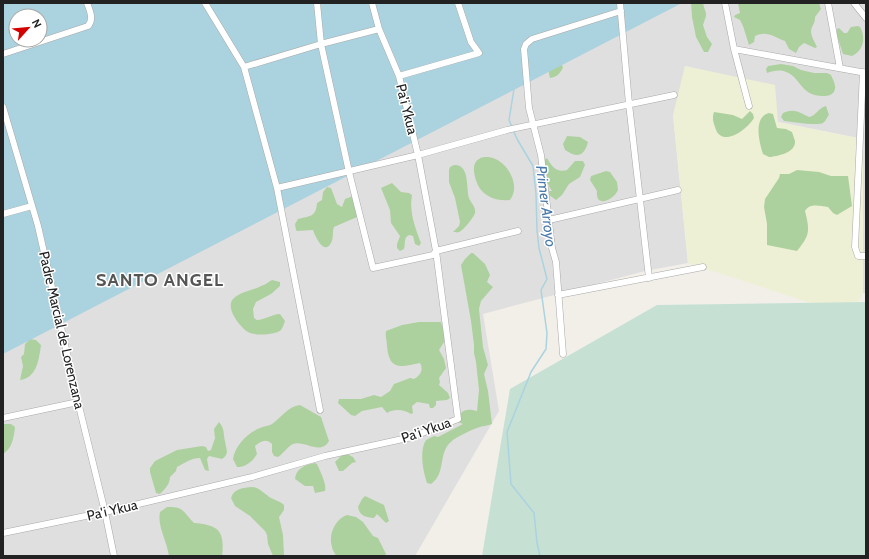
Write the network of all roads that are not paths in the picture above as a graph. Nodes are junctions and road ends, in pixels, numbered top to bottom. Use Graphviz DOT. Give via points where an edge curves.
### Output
graph roads {
  1 [pos="87,3"];
  2 [pos="205,3"];
  3 [pos="317,3"];
  4 [pos="372,3"];
  5 [pos="458,3"];
  6 [pos="620,3"];
  7 [pos="725,3"];
  8 [pos="828,3"];
  9 [pos="854,3"];
  10 [pos="621,11"];
  11 [pos="866,18"];
  12 [pos="379,29"];
  13 [pos="321,44"];
  14 [pos="734,49"];
  15 [pos="3,54"];
  16 [pos="244,67"];
  17 [pos="840,68"];
  18 [pos="865,73"];
  19 [pos="399,76"];
  20 [pos="674,95"];
  21 [pos="628,104"];
  22 [pos="749,106"];
  23 [pos="3,107"];
  24 [pos="533,124"];
  25 [pos="418,156"];
  26 [pos="859,171"];
  27 [pos="349,172"];
  28 [pos="866,172"];
  29 [pos="277,188"];
  30 [pos="678,190"];
  31 [pos="639,199"];
  32 [pos="32,206"];
  33 [pos="3,214"];
  34 [pos="549,220"];
  35 [pos="518,231"];
  36 [pos="436,250"];
  37 [pos="866,256"];
  38 [pos="703,267"];
  39 [pos="648,278"];
  40 [pos="558,295"];
  41 [pos="563,354"];
  42 [pos="78,402"];
  43 [pos="320,410"];
  44 [pos="3,418"];
  45 [pos="105,512"];
  46 [pos="3,533"];
  47 [pos="114,556"];
  1 -- 15 [label="street" via="91,17 88,26"];
  2 -- 16 [label="street"];
  3 -- 13 [label="street"];
  4 -- 12 [label="street, Pa'i Ykua"];
  5 -- 19 [label="street" via="471,42 479,53"];
  6 -- 10 [label="street"];
  7 -- 14 [label="street"];
  8 -- 17 [label="street"];
  9 -- 11 [label="street"];
  10 -- 21 [label="street"];
  10 -- 24 [label="street" via="532,39 526,44 524,49 528,101"];
  12 -- 13 [label="street"];
  12 -- 19 [label="street, Pa'i Ykua"];
  13 -- 16 [label="street"];
  13 -- 27 [label="street"];
  14 -- 17 [label="street"];
  14 -- 22 [label="street"];
  16 -- 29 [label="street"];
  17 -- 18 [label="street"];
  18 -- 26 [label="street"];
  19 -- 25 [label="street, Pa'i Ykua"];
  20 -- 21 [label="street"];
  21 -- 24 [label="street"];
  21 -- 31 [label="street"];
  23 -- 32 [label="street, Padre Marcial de Lorenzana"];
  24 -- 25 [label="street"];
  24 -- 34 [label="street" via="541,155"];
  25 -- 27 [label="street"];
  25 -- 36 [label="street, Pa'i Ykua"];
  26 -- 28 [label="street"];
  26 -- 37 [label="street" via="855,247 858,256"];
  27 -- 29 [label="street"];
  27 -- 36 [label="street" via="373,268 433,254"];
  29 -- 43 [label="street"];
  30 -- 31 [label="street"];
  31 -- 34 [label="street"];
  31 -- 39 [label="street"];
  32 -- 33 [label="street"];
  32 -- 42 [label="street, Padre Marcial de Lorenzana" via="48,264"];
  34 -- 40 [label="street"];
  35 -- 36 [label="street"];
  36 -- 45 [label="street, Pa'i Ykua" via="458,418 412,437 325,456 252,478"];
  38 -- 39 [label="street"];
  39 -- 40 [label="street"];
  40 -- 41 [label="street"];
  42 -- 44 [label="street"];
  42 -- 45 [label="street, Padre Marcial de Lorenzana"];
  45 -- 46 [label="street, Pa'i Ykua"];
  45 -- 47 [label="street, Padre Marcial de Lorenzana"];
}
